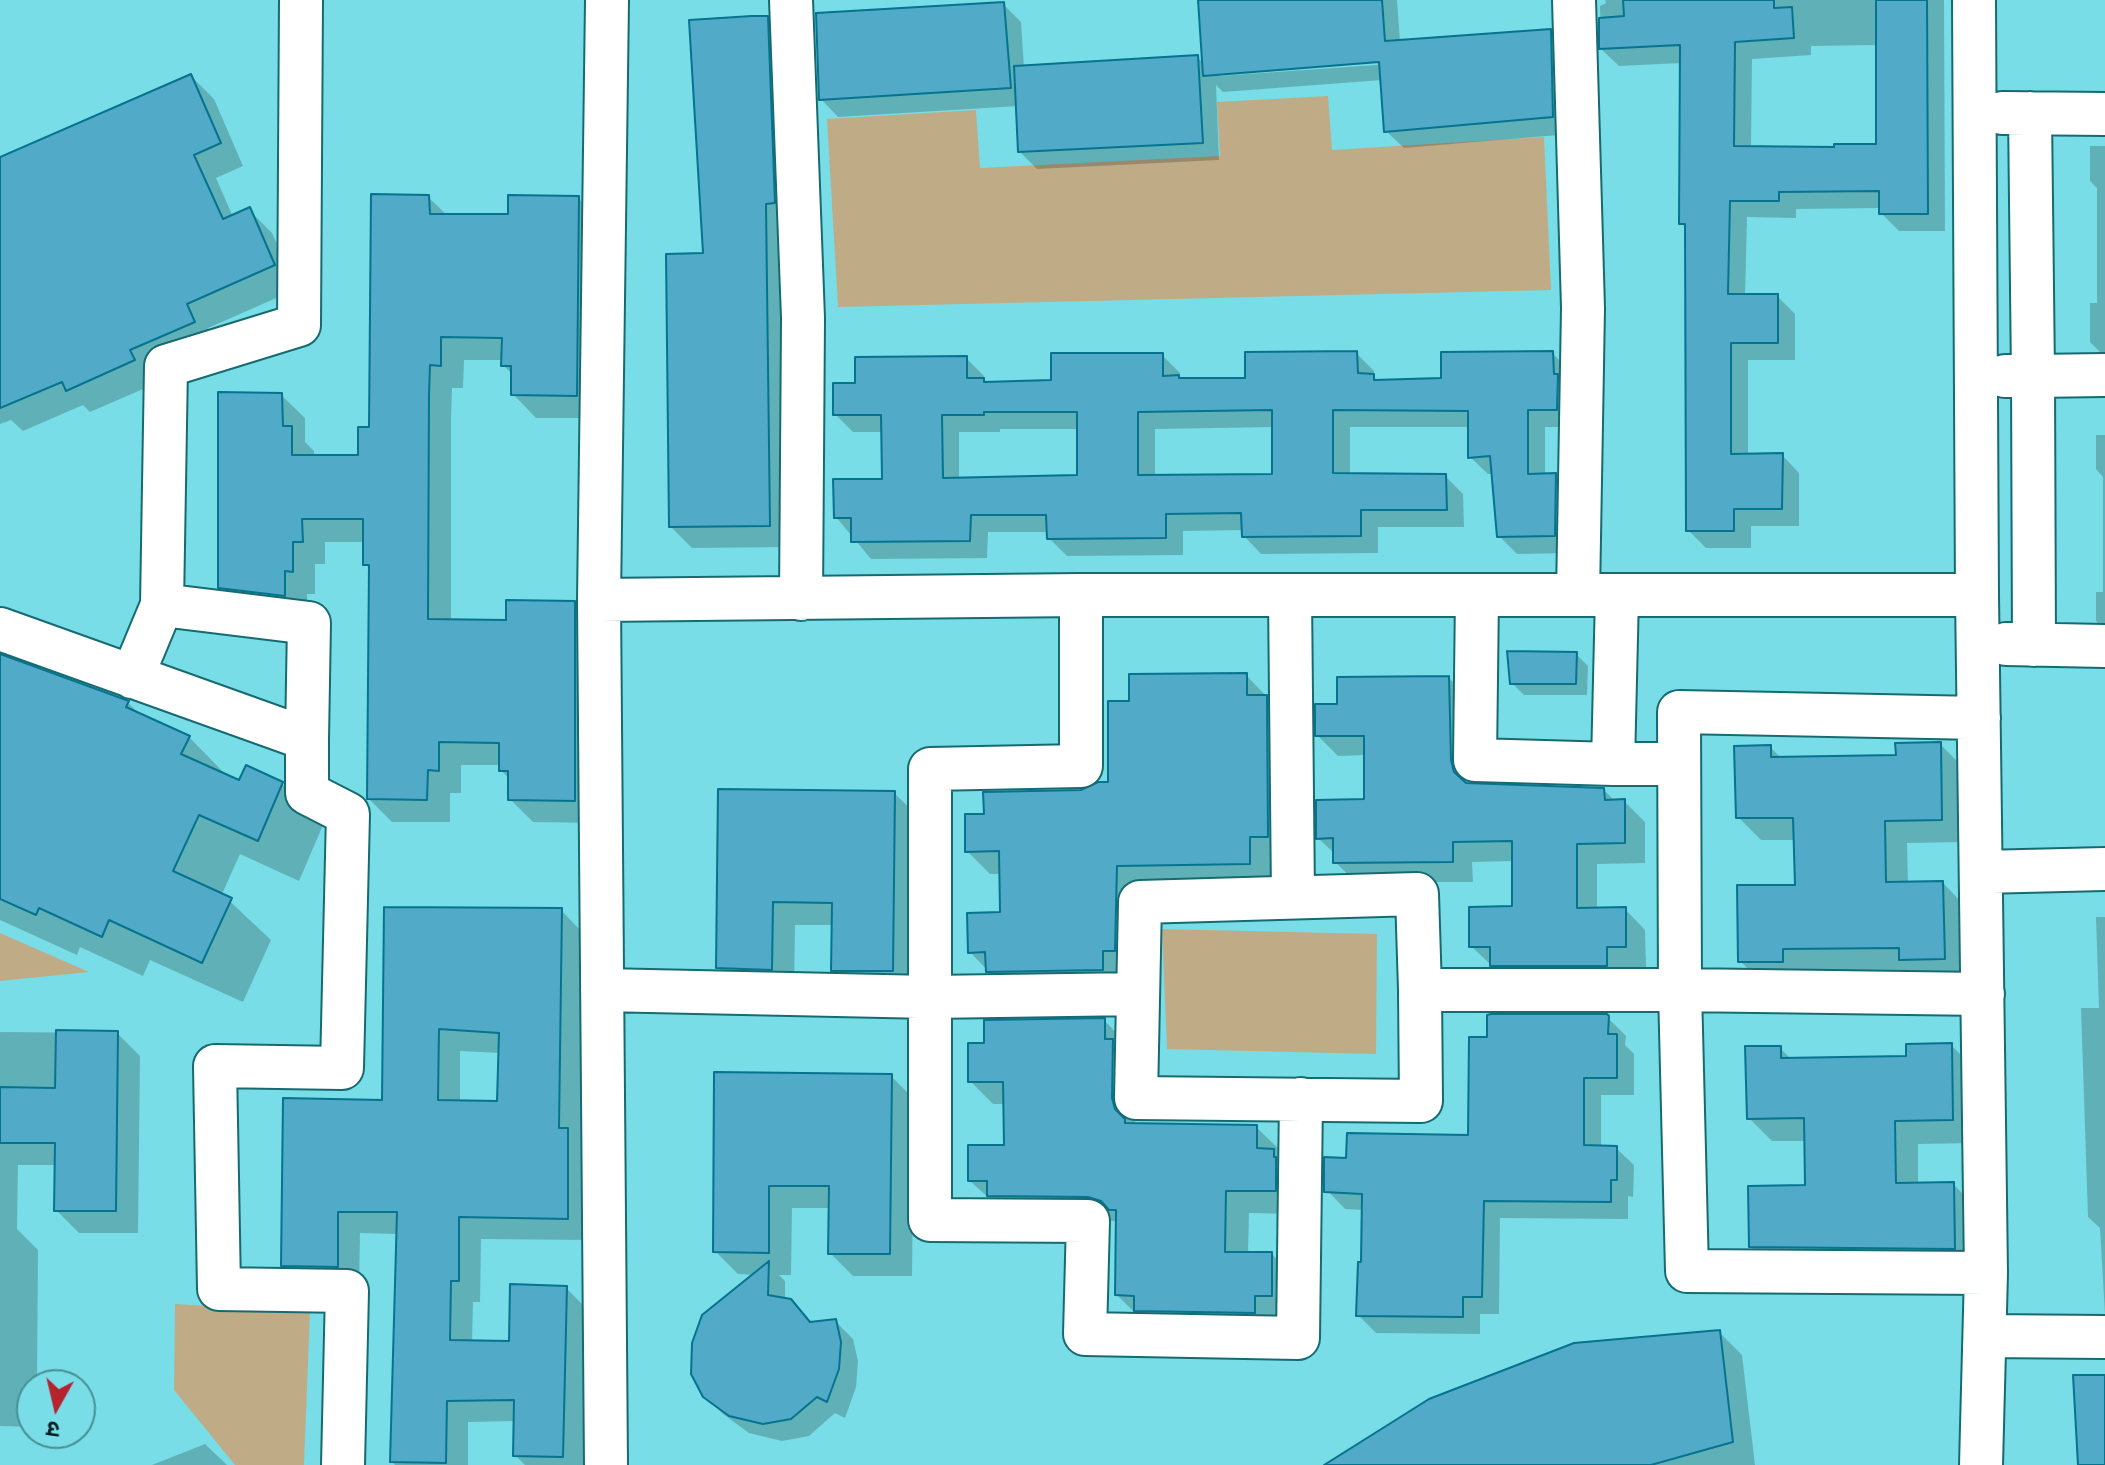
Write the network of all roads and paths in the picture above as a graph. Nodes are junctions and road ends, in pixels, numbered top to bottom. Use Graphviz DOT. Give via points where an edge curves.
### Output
graph roads {
  1 [pos="301,0"];
  2 [pos="607,0"];
  3 [pos="791,0"];
  4 [pos="1574,0"];
  5 [pos="1974,0"];
  6 [pos="1974,113"];
  7 [pos="2030,113"];
  8 [pos="2105,114"];
  9 [pos="2105,375"];
  10 [pos="2033,376"];
  11 [pos="1975,377"];
  12 [pos="1081,595"];
  13 [pos="1290,595"];
  14 [pos="1477,595"];
  15 [pos="1597,595"];
  16 [pos="1977,595"];
  17 [pos="801,599"];
  18 [pos="599,600"];
  19 [pos="162,605"];
  20 [pos="0,629"];
  21 [pos="1977,644"];
  22 [pos="2034,645"];
  23 [pos="2105,646"];
  24 [pos="132,677"];
  25 [pos="1979,718"];
  26 [pos="307,739"];
  27 [pos="1613,764"];
  28 [pos="1678,764"];
  29 [pos="2105,869"];
  30 [pos="1982,872"];
  31 [pos="1293,897"];
  32 [pos="602,990"];
  33 [pos="1420,990"];
  34 [pos="1680,990"];
  35 [pos="1138,994"];
  36 [pos="1983,994"];
  37 [pos="930,997"];
  38 [pos="1301,1099"];
  39 [pos="1986,1273"];
  40 [pos="1986,1336"];
  41 [pos="2105,1337"];
  42 [pos="343,1465"];
  43 [pos="606,1465"];
  44 [pos="1981,1465"];
  1 -- 19 [label="street" via="299,325 166,366"];
  2 -- 18 [label="street"];
  3 -- 17 [label="street" via="803,318"];
  4 -- 15 [label="street"];
  5 -- 6 [label="street"];
  6 -- 7 [label="street"];
  6 -- 11 [label="street"];
  7 -- 8 [label="street"];
  7 -- 10 [label="street"];
  9 -- 10 [label="street"];
  10 -- 11 [label="street"];
  10 -- 22 [label="street"];
  11 -- 16 [label="street"];
  12 -- 13 [label="street"];
  12 -- 17 [label="street"];
  12 -- 37 [label="street" via="1081,766 930,769"];
  13 -- 14 [label="street"];
  13 -- 31 [label="street"];
  14 -- 15 [label="street"];
  14 -- 27 [label="street" via="1475,760"];
  15 -- 16 [label="street"];
  15 -- 27 [label="street"];
  16 -- 21 [label="street"];
  17 -- 18 [label="street"];
  18 -- 32 [label="street"];
  19 -- 24 [label="street"];
  19 -- 26 [label="street" via="309,623"];
  20 -- 24 [label="street"];
  21 -- 22 [label="street"];
  21 -- 25 [label="street"];
  22 -- 23 [label="street"];
  24 -- 26 [label="street"];
  25 -- 28 [label="street" via="1679,712"];
  25 -- 30 [label="street"];
  26 -- 42 [label="street" via="307,793 348,814 342,1068 215,1066 219,1289 347,1291"];
  27 -- 28 [label="street"];
  28 -- 34 [label="street"];
  29 -- 30 [label="street"];
  30 -- 36 [label="street"];
  31 -- 33 [label="street" via="1417,894"];
  31 -- 35 [label="street" via="1140,902"];
  32 -- 37 [label="street"];
  32 -- 43 [label="street"];
  33 -- 34 [label="street"];
  33 -- 38 [label="street" via="1421,1101"];
  34 -- 36 [label="street"];
  34 -- 39 [label="street" via="1687,1271"];
  35 -- 37 [label="street"];
  35 -- 38 [label="street" via="1136,1098"];
  36 -- 39 [label="street"];
  37 -- 38 [label="street" via="930,1220 1088,1221 1085,1334 1298,1338"];
  39 -- 40 [label="street"];
  40 -- 41 [label="street"];
  40 -- 44 [label="street"];
}
